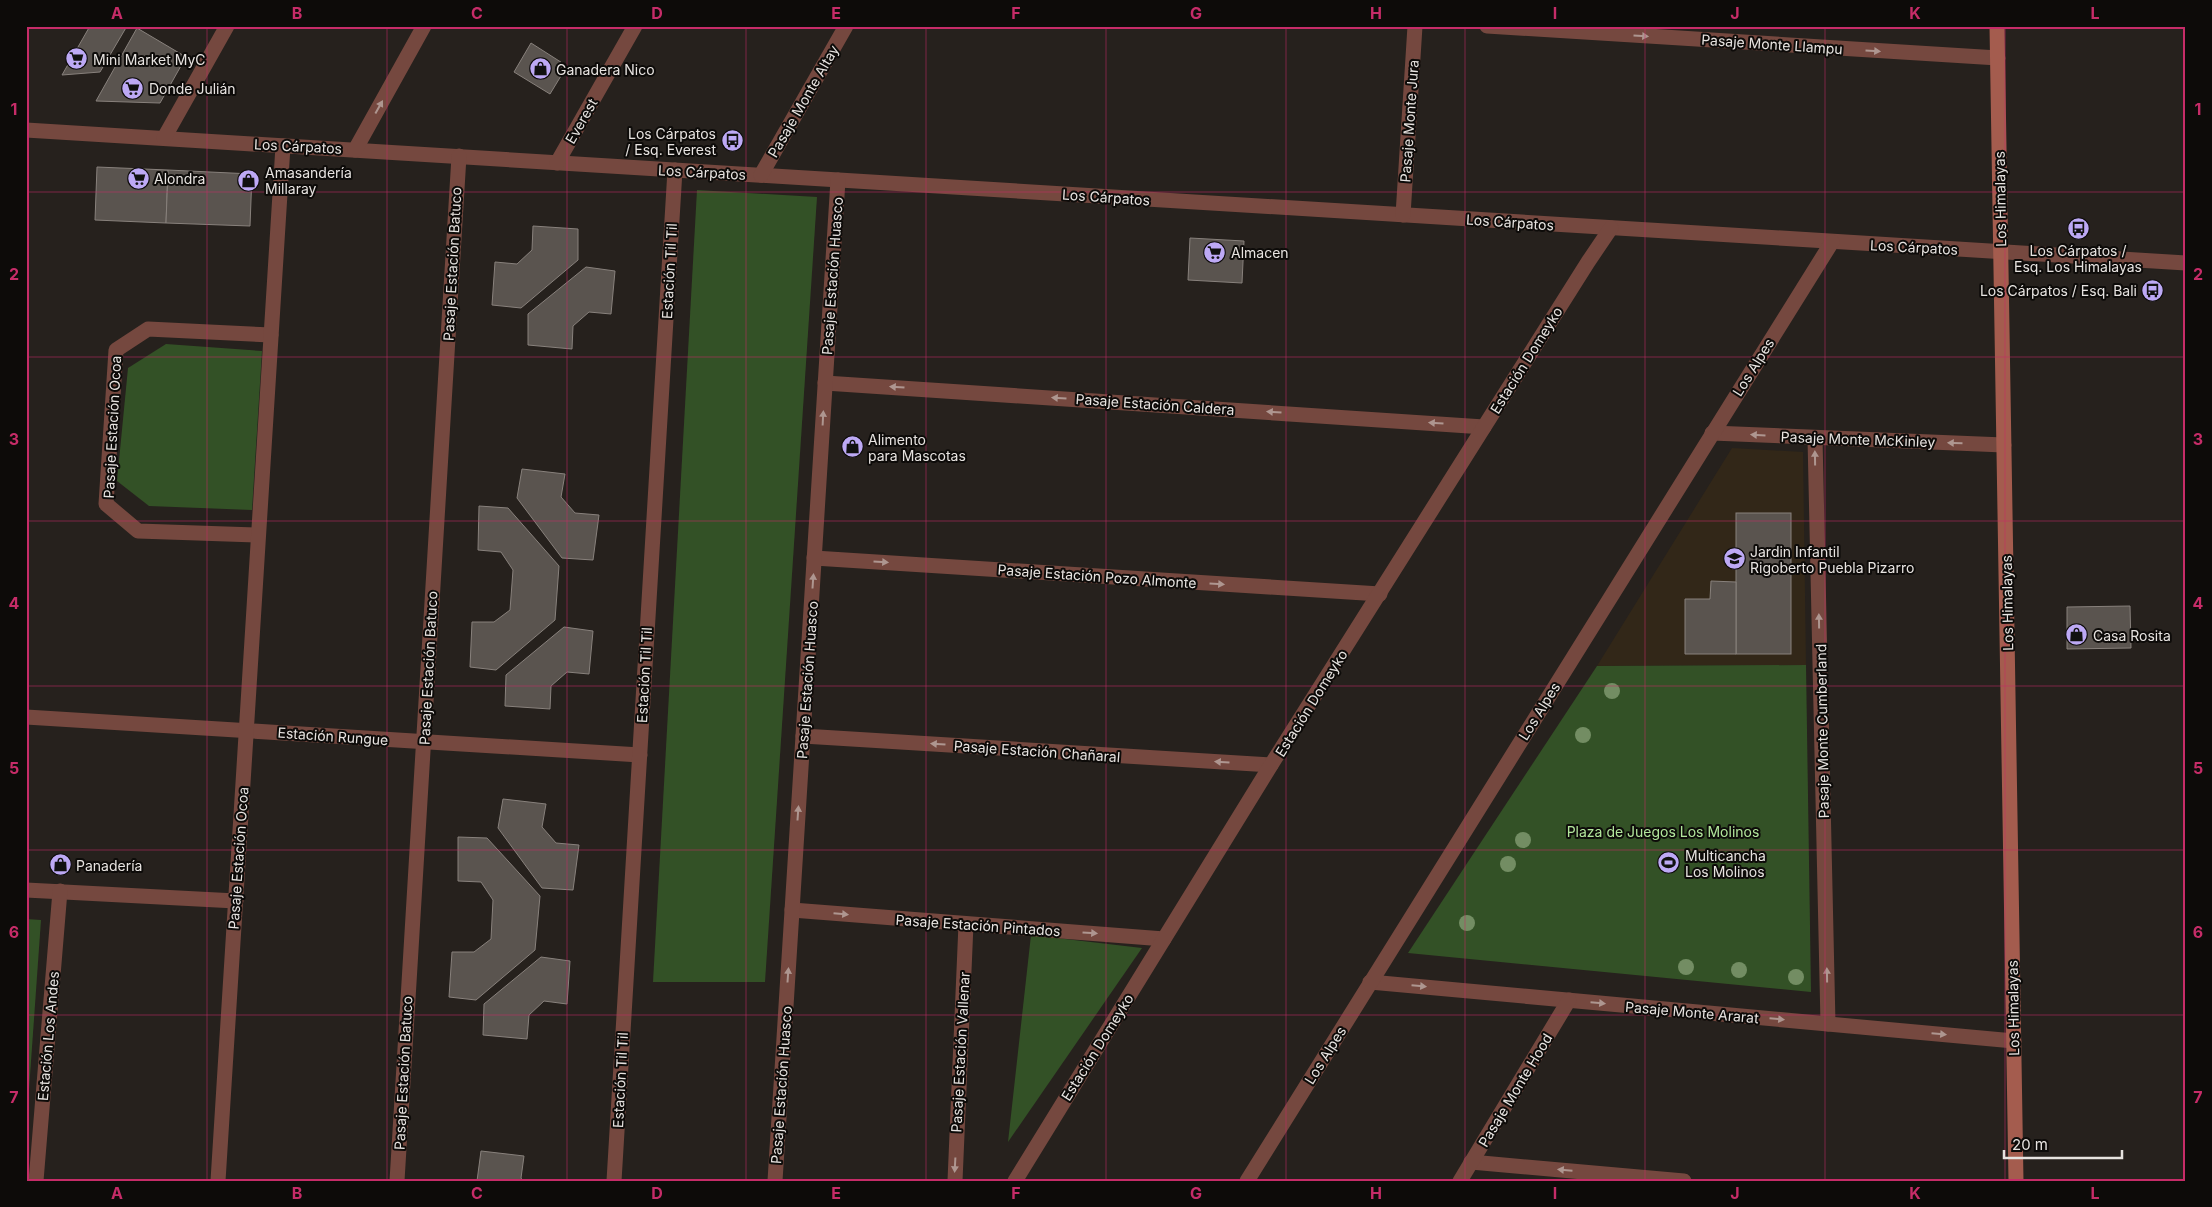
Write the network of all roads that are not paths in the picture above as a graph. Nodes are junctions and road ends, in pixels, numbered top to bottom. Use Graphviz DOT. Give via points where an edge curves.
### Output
graph roads {
  1 [pos="227,26"];
  2 [pos="424,26"];
  3 [pos="635,26"];
  4 [pos="846,26"];
  5 [pos="1415,26"];
  6 [pos="1488,26"];
  7 [pos="1997,26"];
  8 [pos="1998,58"];
  9 [pos="26,130"];
  10 [pos="164,138"];
  11 [pos="283,146"];
  12 [pos="355,150"];
  13 [pos="459,156"];
  14 [pos="557,163"];
  15 [pos="674,170"];
  16 [pos="761,175"];
  17 [pos="838,180"];
  18 [pos="1403,215"];
  19 [pos="1612,228"];
  20 [pos="1832,242"];
  21 [pos="2001,252"];
  22 [pos="2186,263"];
  23 [pos="271,335"];
  24 [pos="825,383"];
  25 [pos="1484,427"];
  26 [pos="1712,433"];
  27 [pos="1815,438"];
  28 [pos="2004,445"];
  29 [pos="258,535"];
  30 [pos="814,558"];
  31 [pos="1380,594"];
  32 [pos="26,717"];
  33 [pos="246,731"];
  34 [pos="803,736"];
  35 [pos="423,742"];
  36 [pos="640,755"];
  37 [pos="1271,765"];
  38 [pos="26,890"];
  39 [pos="60,891"];
  40 [pos="236,901"];
  41 [pos="792,910"];
  42 [pos="966,924"];
  43 [pos="1164,939"];
  44 [pos="1370,982"];
  45 [pos="1569,1000"];
  46 [pos="1828,1024"];
  47 [pos="2014,1041"];
  48 [pos="1472,1162"];
  49 [pos="36,1181"];
  50 [pos="218,1181"];
  51 [pos="397,1181"];
  52 [pos="614,1181"];
  53 [pos="775,1181"];
  54 [pos="955,1181"];
  55 [pos="1015,1181"];
  56 [pos="1247,1181"];
  57 [pos="1460,1181"];
  58 [pos="1684,1181"];
  59 [pos="2016,1181"];
  1 -- 10 [label="street"];
  12 -- 2 [label="street, one-way"];
  3 -- 14 [label="street, Everest"];
  4 -- 16 [label="street, Pasaje Monte Altay"];
  5 -- 18 [label="street, Pasaje Monte Jura"];
  6 -- 8 [label="street, Pasaje Monte Llampu, one-way"];
  7 -- 8 [label="street, Los Himalayas"];
  8 -- 21 [label="street, Los Himalayas"];
  9 -- 10 [label="street, Los Cárpatos"];
  10 -- 11 [label="street, Los Cárpatos"];
  11 -- 12 [label="street, Los Cárpatos"];
  11 -- 23 [label="street, Pasaje Estación Ocoa"];
  12 -- 13 [label="street, Los Cárpatos"];
  13 -- 14 [label="street, Los Cárpatos"];
  13 -- 35 [label="street, Pasaje Estación Batuco"];
  14 -- 15 [label="street, Los Cárpatos"];
  15 -- 16 [label="street, Los Cárpatos"];
  15 -- 36 [label="street, Estación Til Til"];
  16 -- 17 [label="street, Los Cárpatos"];
  17 -- 18 [label="street, Los Cárpatos"];
  17 -- 24 [label="street, Pasaje Estación Huasco"];
  18 -- 19 [label="street, Los Cárpatos"];
  19 -- 20 [label="street, Los Cárpatos"];
  19 -- 25 [label="street, Estación Domeyko"];
  20 -- 21 [label="street, Los Cárpatos"];
  20 -- 26 [label="street, Los Alpes"];
  21 -- 22 [label="street, Los Cárpatos"];
  21 -- 28 [label="street, Los Himalayas"];
  23 -- 29 [label="street, Pasaje Estación Ocoa"];
  23 -- 29 [label="street, Pasaje Estación Ocoa" via="148,329 116,350 106,504 138,531"];
  25 -- 24 [label="street, Pasaje Estación Caldera, one-way"];
  30 -- 24 [label="street, Pasaje Estación Huasco, one-way"];
  25 -- 31 [label="street, Estación Domeyko"];
  27 -- 26 [label="street, Pasaje Monte McKinley, one-way"];
  26 -- 44 [label="street, Los Alpes"];
  28 -- 27 [label="street, Pasaje Monte McKinley, one-way"];
  46 -- 27 [label="street, Pasaje Monte Cumberland, one-way"];
  28 -- 47 [label="street, Los Himalayas"];
  29 -- 33 [label="street, Pasaje Estación Ocoa"];
  30 -- 31 [label="street, Pasaje Estación Pozo Almonte, one-way"];
  34 -- 30 [label="street, Pasaje Estación Huasco, one-way"];
  31 -- 37 [label="street, Estación Domeyko"];
  32 -- 33 [label="street, Estación Rungue"];
  33 -- 35 [label="street, Estación Rungue"];
  33 -- 40 [label="street, Pasaje Estación Ocoa"];
  37 -- 34 [label="street, Pasaje Estación Chañaral, one-way"];
  41 -- 34 [label="street, Pasaje Estación Huasco, one-way"];
  35 -- 36 [label="street, Estación Rungue"];
  35 -- 51 [label="street, Pasaje Estación Batuco"];
  36 -- 52 [label="street, Estación Til Til"];
  37 -- 43 [label="street, Estación Domeyko"];
  38 -- 39 [label="street"];
  39 -- 40 [label="street"];
  39 -- 49 [label="street, Estación Los Andes"];
  40 -- 50 [label="street, Pasaje Estación Ocoa"];
  41 -- 42 [label="street, Pasaje Estación Pintados, one-way"];
  53 -- 41 [label="street, Pasaje Estación Huasco, one-way"];
  42 -- 43 [label="street, Pasaje Estación Pintados, one-way"];
  42 -- 54 [label="street, Pasaje Estación Vallenar, one-way"];
  43 -- 55 [label="street, Estación Domeyko"];
  44 -- 45 [label="street, Pasaje Monte Ararat, one-way"];
  44 -- 56 [label="street, Los Alpes"];
  45 -- 46 [label="street, Pasaje Monte Ararat, one-way"];
  45 -- 48 [label="street, Pasaje Monte Hood"];
  46 -- 47 [label="street, Pasaje Monte Ararat, one-way"];
  47 -- 59 [label="street, Los Himalayas"];
  48 -- 57 [label="street, Pasaje Monte Hood"];
  58 -- 48 [label="street, one-way"];
}
